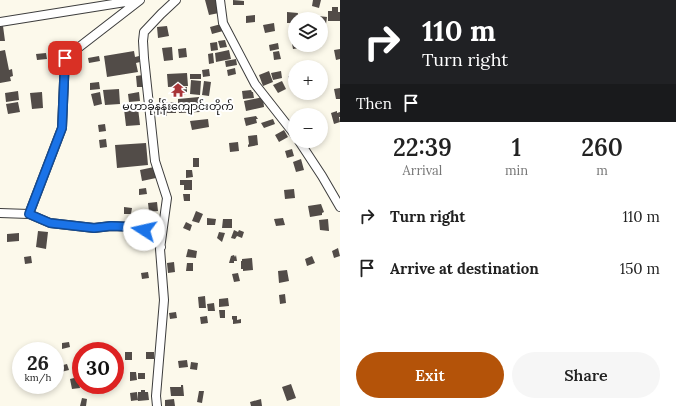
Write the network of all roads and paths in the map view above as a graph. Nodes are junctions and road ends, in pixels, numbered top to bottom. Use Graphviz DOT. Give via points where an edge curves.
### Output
graph roads {
  1 [pos="139,0"];
  2 [pos="176,0"];
  3 [pos="220,0"];
  4 [pos="0,22"];
  5 [pos="288,126"];
  6 [pos="304,148"];
  7 [pos="340,207"];
  8 [pos="0,213"];
  9 [pos="29,214"];
  10 [pos="161,247"];
  11 [pos="156,406"];
  1 -- 4 [label="street"];
  1 -- 9 [label="street" via="65,58 62,128"];
  2 -- 10 [label="street" via="144,32 143,41 155,161 167,198"];
  3 -- 5 [label="street" via="223,23 255,84"];
  6 -- 7 [label="street"];
  8 -- 9 [label="street"];
  9 -- 10 [label="street" via="50,223 94,228 136,227 152,234"];
  10 -- 11 [label="street" via="164,300"];
}
